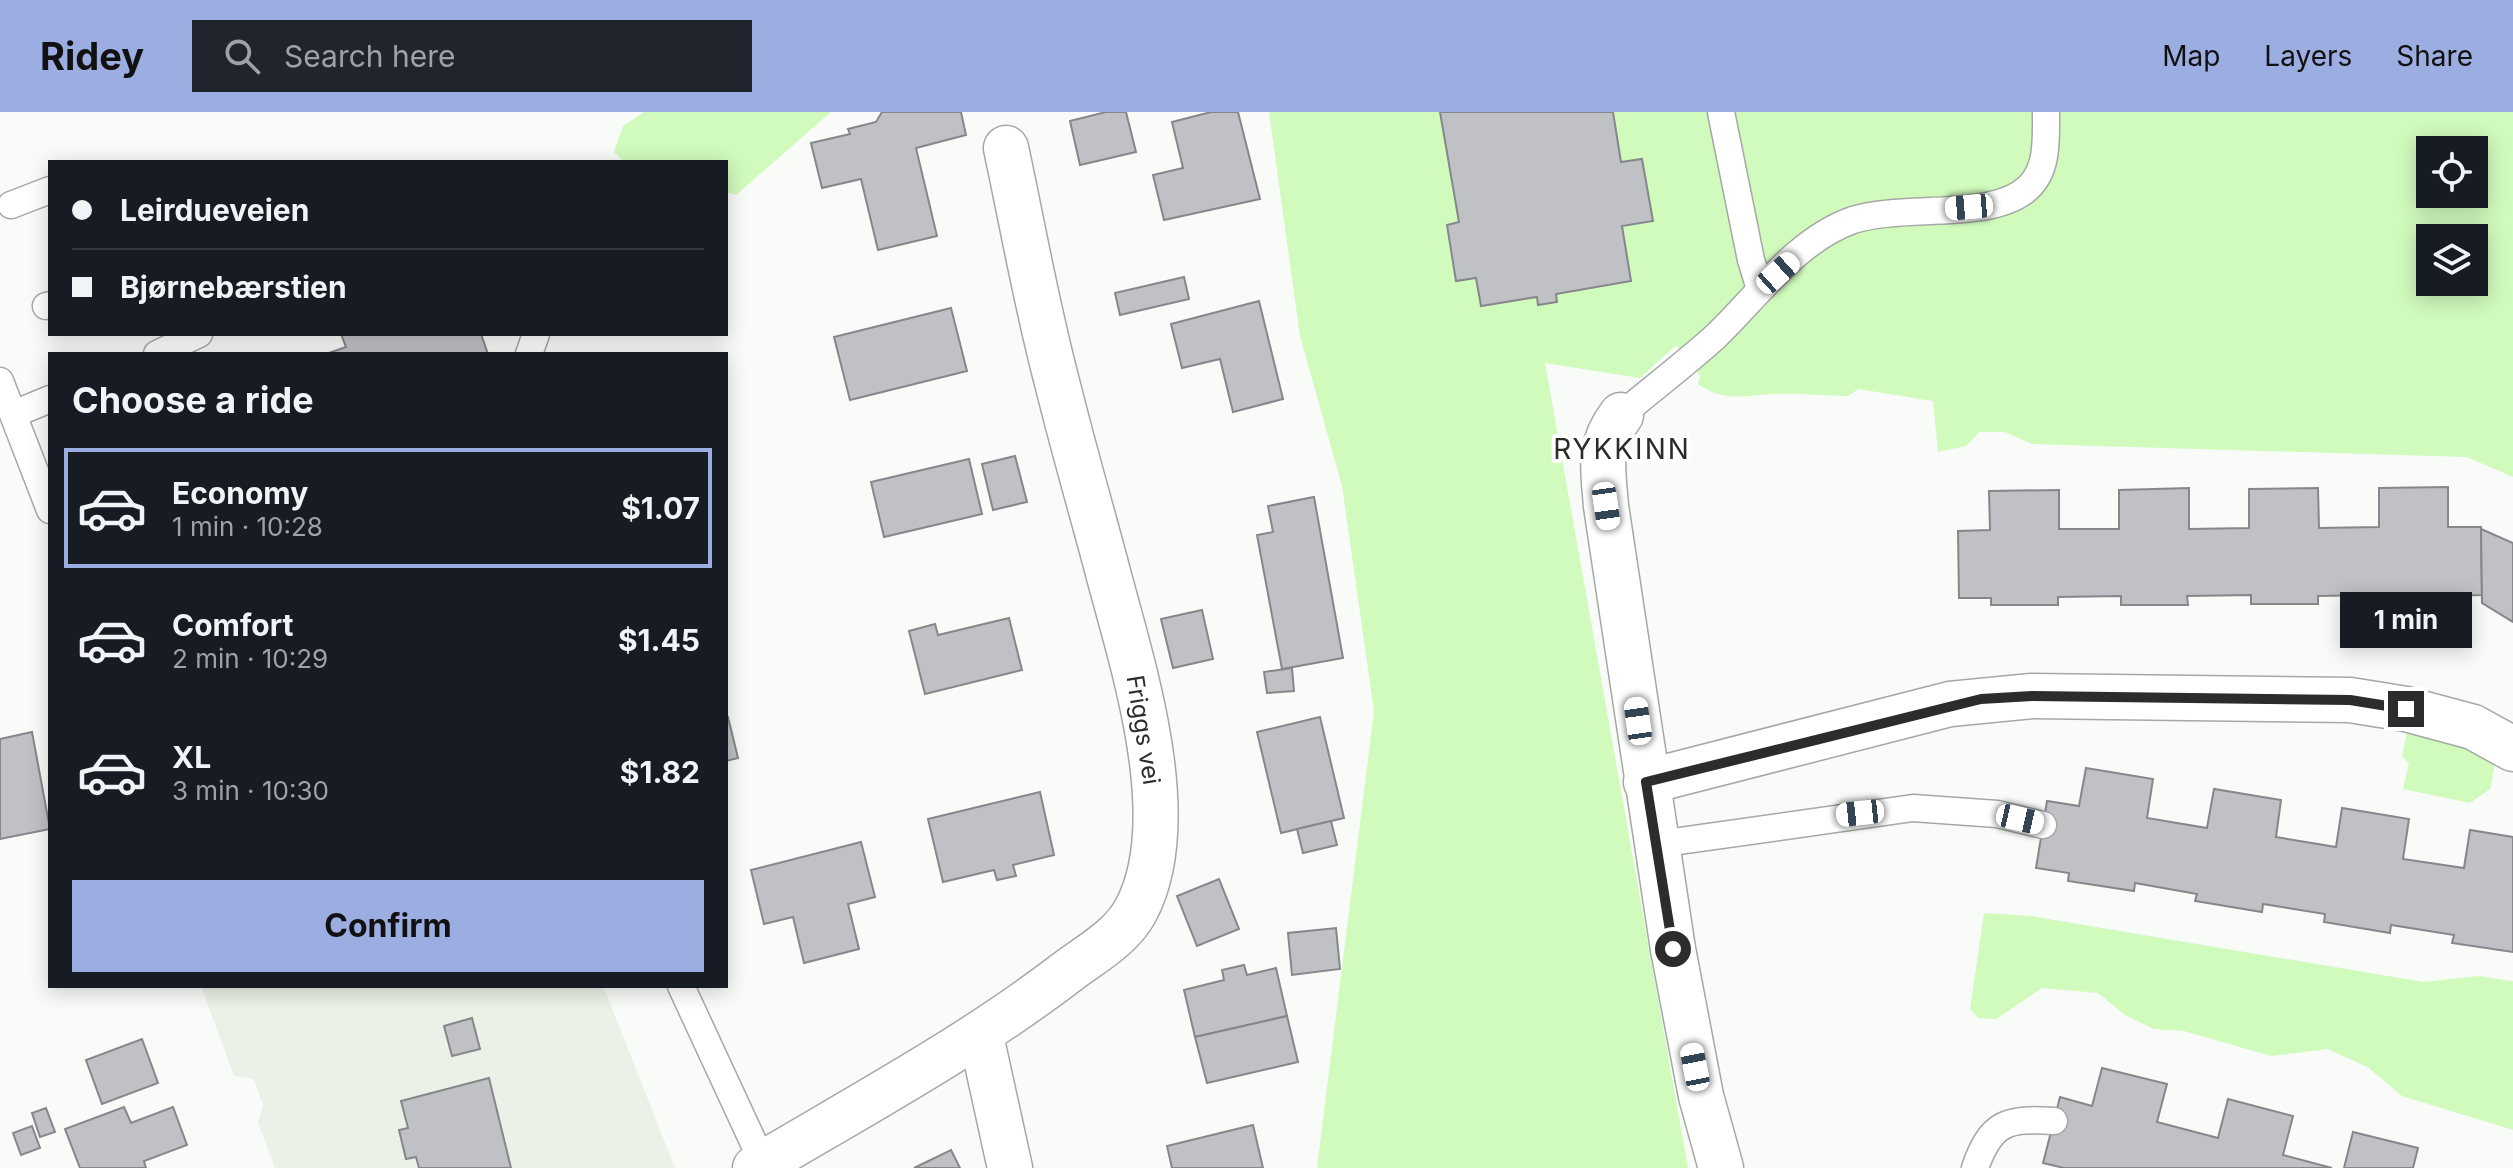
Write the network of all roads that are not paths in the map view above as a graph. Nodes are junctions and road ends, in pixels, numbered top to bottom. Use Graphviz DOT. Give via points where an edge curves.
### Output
graph roads {
  1 [pos="1721,112"];
  2 [pos="2046,112"];
  3 [pos="1006,148"];
  4 [pos="48,191"];
  5 [pos="11,205"];
  6 [pos="1760,289"];
  7 [pos="195,336"];
  8 [pos="161,352"];
  9 [pos="0,381"];
  10 [pos="48,400"];
  11 [pos="14,414"];
  12 [pos="1621,415"];
  13 [pos="48,505"];
  14 [pos="2513,749"];
  15 [pos="1646,782"];
  16 [pos="2043,825"];
  17 [pos="1658,844"];
  18 [pos="682,988"];
  19 [pos="981,1036"];
  20 [pos="2054,1121"];
  21 [pos="759,1166"];
  22 [pos="1010,1168"];
  23 [pos="1721,1168"];
  24 [pos="1975,1168"];
  1 -- 6 [label="lane"];
  2 -- 6 [label="lane" via="2044,164 2020,194 1994,204 1854,220 1823,235"];
  3 -- 19 [label="street, Friggs vei" via="1057,383 1141,695 1152,757 1153,818 1152,852 1136,910 1116,935"];
  4 -- 5 [label="lane"];
  6 -- 12 [label="lane" via="1715,337"];
  7 -- 8 [label="lane"];
  9 -- 11 [label="lane"];
  10 -- 11 [label="lane"];
  11 -- 13 [label="lane"];
  12 -- 15 [label="street" via="1602,453"];
  14 -- 15 [label="street" via="2473,727 2350,700 2032,696 1950,704"];
  15 -- 17 [label="street"];
  16 -- 17 [label="lane" via="1997,814 1913,808"];
  17 -- 23 [label="street" via="1701,1096"];
  18 -- 21 [label="lane"];
  19 -- 21 [label="street, Friggs vei"];
  19 -- 22 [label="street"];
  20 -- 24 [label="lane" via="2015,1121 1995,1128"];
}
